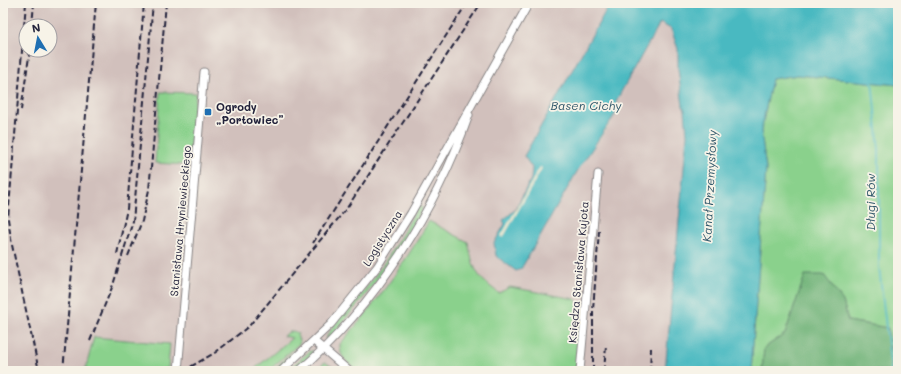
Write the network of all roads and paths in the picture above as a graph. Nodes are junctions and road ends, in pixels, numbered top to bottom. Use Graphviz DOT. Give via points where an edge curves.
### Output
graph roads {
  1 [pos="529,3"];
  2 [pos="204,72"];
  3 [pos="476,97"];
  4 [pos="598,174"];
  5 [pos="314,341"];
  6 [pos="324,349"];
  7 [pos="178,371"];
  8 [pos="281,371"];
  9 [pos="299,371"];
  10 [pos="349,371"];
  11 [pos="580,371"];
  1 -- 3 [label="street, Logistyczna"];
  2 -- 7 [label="street, Stanisława Hryniewieckiego"];
  3 -- 5 [label="street, Logistyczna" via="383,258 349,304"];
  3 -- 6 [label="street, Logistyczna" via="447,170 407,242 377,287"];
  4 -- 11 [label="street, Księdza Stanisława Kujota"];
  5 -- 6 [label="street"];
  5 -- 8 [label="street, Logistyczna"];
  6 -- 9 [label="street, Logistyczna"];
  6 -- 10 [label="street"];
}
